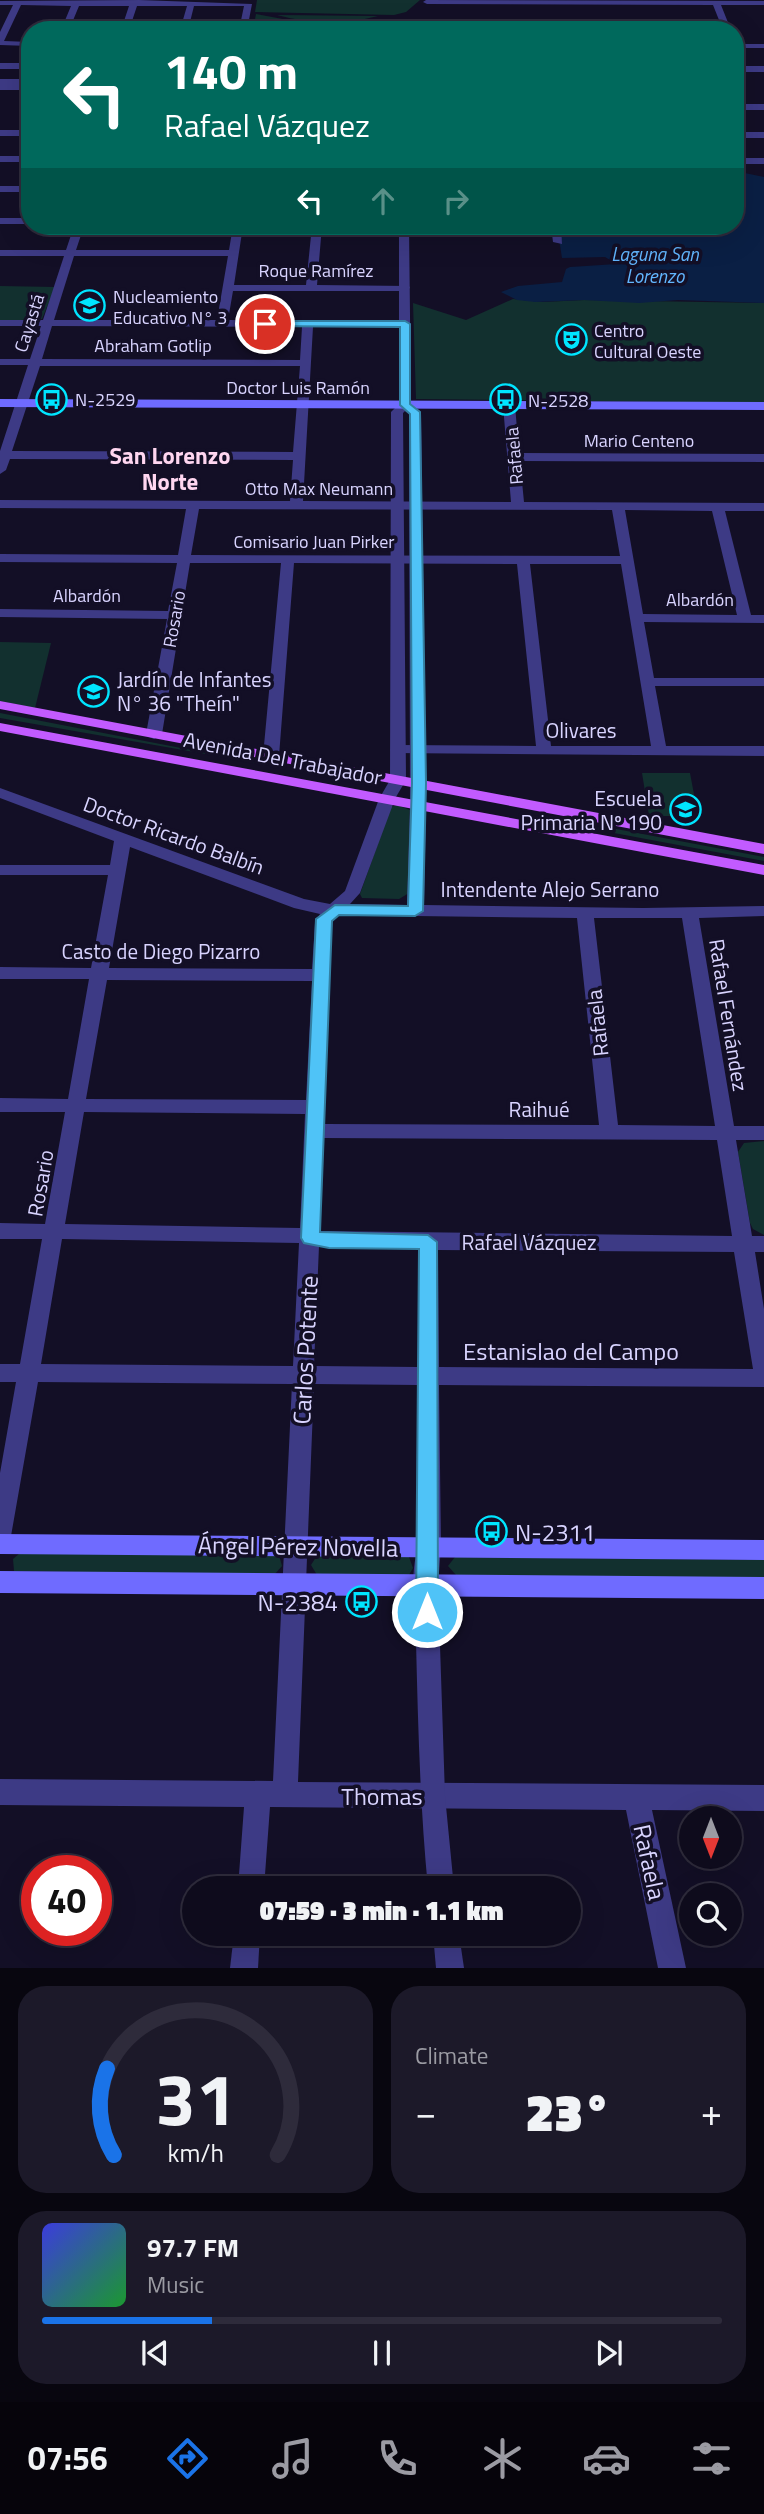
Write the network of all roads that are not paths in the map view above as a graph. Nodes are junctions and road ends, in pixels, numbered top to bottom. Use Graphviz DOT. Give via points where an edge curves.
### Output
graph roads {
  1 [pos="428,1"];
  2 [pos="548,1"];
  3 [pos="654,1"];
  4 [pos="134,2"];
  5 [pos="0,3"];
  6 [pos="18,3"];
  7 [pos="76,3"];
  8 [pos="716,3"];
  9 [pos="764,3"];
  10 [pos="191,4"];
  11 [pos="69,21"];
  12 [pos="128,21"];
  13 [pos="186,21"];
  14 [pos="245,21"];
  15 [pos="410,21"];
  16 [pos="534,21"];
  17 [pos="660,21"];
  18 [pos="723,21"];
  19 [pos="0,42"];
  20 [pos="21,43"];
  21 [pos="744,46"];
  22 [pos="764,46"];
  23 [pos="0,66"];
  24 [pos="21,66"];
  25 [pos="744,69"];
  26 [pos="764,69"];
  27 [pos="0,82"];
  28 [pos="21,82"];
  29 [pos="0,87"];
  30 [pos="21,88"];
  31 [pos="744,107"];
  32 [pos="764,107"];
  33 [pos="0,133"];
  34 [pos="21,133"];
  35 [pos="744,135"];
  36 [pos="764,135"];
  37 [pos="0,159"];
  38 [pos="21,159"];
  39 [pos="744,161"];
  40 [pos="764,161"];
  41 [pos="0,189"];
  42 [pos="21,189"];
  43 [pos="0,221"];
  44 [pos="21,221"];
  45 [pos="76,235"];
  46 [pos="237,235"];
  47 [pos="316,235"];
  48 [pos="404,235"];
  49 [pos="557,235"];
  50 [pos="558,242"];
  51 [pos="0,253"];
  52 [pos="70,253"];
  53 [pos="234,253"];
  54 [pos="228,288"];
  55 [pos="311,288"];
  56 [pos="405,288"];
  57 [pos="0,323"];
  58 [pos="47,323"];
  59 [pos="222,324"];
  60 [pos="308,324"];
  61 [pos="405,324"];
  62 [pos="0,362"];
  63 [pos="35,362"];
  64 [pos="305,363"];
  65 [pos="0,403"];
  66 [pos="764,406"];
  67 [pos="20,407"];
  68 [pos="302,408"];
  69 [pos="510,409"];
  70 [pos="405,410"];
  71 [pos="0,411"];
  72 [pos="764,413"];
  73 [pos="2,455"];
  74 [pos="299,456"];
  75 [pos="514,457"];
  76 [pos="764,458"];
  77 [pos="0,470"];
  78 [pos="0,504"];
  79 [pos="193,505"];
  80 [pos="296,505"];
  81 [pos="397,506"];
  82 [pos="416,506"];
  83 [pos="518,506"];
  84 [pos="618,507"];
  85 [pos="718,507"];
  86 [pos="764,507"];
  87 [pos="0,558"];
  88 [pos="184,558"];
  89 [pos="288,559"];
  90 [pos="397,559"];
  91 [pos="416,559"];
  92 [pos="523,559"];
  93 [pos="627,560"];
  94 [pos="0,613"];
  95 [pos="174,615"];
  96 [pos="637,618"];
  97 [pos="746,618"];
  98 [pos="764,619"];
  99 [pos="648,682"];
  100 [pos="764,682"];
  101 [pos="0,705"];
  102 [pos="0,727"];
  103 [pos="154,734"];
  104 [pos="398,750"];
  105 [pos="418,750"];
  106 [pos="544,750"];
  107 [pos="659,751"];
  108 [pos="764,751"];
  109 [pos="271,756"];
  110 [pos="398,780"];
  111 [pos="419,783"];
  112 [pos="0,793"];
  113 [pos="387,799"];
  114 [pos="418,805"];
  115 [pos="123,838"];
  116 [pos="764,849"];
  117 [pos="0,870"];
  118 [pos="118,870"];
  119 [pos="764,870"];
  120 [pos="335,910"];
  121 [pos="415,911"];
  122 [pos="764,911"];
  123 [pos="585,913"];
  124 [pos="690,913"];
  125 [pos="0,973"];
  126 [pos="100,974"];
  127 [pos="321,975"];
  128 [pos="0,1105"];
  129 [pos="76,1105"];
  130 [pos="315,1107"];
  131 [pos="314,1131"];
  132 [pos="609,1133"];
  133 [pos="725,1133"];
  134 [pos="764,1133"];
  135 [pos="0,1231"];
  136 [pos="54,1231"];
  137 [pos="310,1238"];
  138 [pos="428,1242"];
  139 [pos="743,1244"];
  140 [pos="764,1244"];
  141 [pos="0,1373"];
  142 [pos="29,1373"];
  143 [pos="764,1373"];
  144 [pos="304,1375"];
  145 [pos="428,1376"];
  146 [pos="764,1378"];
  147 [pos="0,1536"];
  148 [pos="0,1544"];
  149 [pos="296,1546"];
  150 [pos="429,1548"];
  151 [pos="764,1550"];
  152 [pos="0,1582"];
  153 [pos="295,1584"];
  154 [pos="426,1585"];
  155 [pos="764,1588"];
  156 [pos="0,1792"];
  157 [pos="258,1794"];
  158 [pos="285,1795"];
  159 [pos="432,1796"];
  160 [pos="636,1797"];
  161 [pos="764,1798"];
  162 [pos="252,1876"];
  163 [pos="440,1876"];
  164 [pos="246,1946"];
  165 [pos="447,1946"];
  166 [pos="244,1968"];
  167 [pos="450,1968"];
  168 [pos="672,1968"];
  1 -- 2 [label="street"];
  1 -- 15 [label="street"];
  2 -- 3 [label="street"];
  2 -- 16 [label="street"];
  3 -- 8 [label="street"];
  3 -- 17 [label="street"];
  4 -- 7 [label="street"];
  4 -- 10 [label="street"];
  4 -- 12 [label="street"];
  5 -- 6 [label="street"];
  6 -- 7 [label="street"];
  6 -- 19 [label="street"];
  7 -- 11 [label="street"];
  8 -- 9 [label="street"];
  8 -- 18 [label="street"];
  10 -- 13 [label="street"];
  10 -- 14 [label="street" via="248,4"];
  19 -- 20 [label="street"];
  21 -- 22 [label="street"];
  23 -- 24 [label="street"];
  25 -- 26 [label="street"];
  27 -- 28 [label="street"];
  29 -- 30 [label="street"];
  31 -- 32 [label="street"];
  33 -- 34 [label="street"];
  35 -- 36 [label="street"];
  37 -- 38 [label="street"];
  39 -- 40 [label="street"];
  41 -- 42 [label="street"];
  43 -- 44 [label="street"];
  45 -- 52 [label="street, Cayastá"];
  46 -- 53 [label="street"];
  47 -- 55 [label="street"];
  48 -- 56 [label="street"];
  49 -- 50 [label="street"];
  51 -- 52 [label="street"];
  52 -- 53 [label="street"];
  52 -- 58 [label="street, Cayastá"];
  53 -- 54 [label="street"];
  54 -- 55 [label="street, Roque Ramírez"];
  54 -- 59 [label="street"];
  55 -- 56 [label="street, Roque Ramírez"];
  56 -- 61 [label="street"];
  57 -- 58 [label="street"];
  58 -- 59 [label="street"];
  58 -- 63 [label="street, Cayastá"];
  59 -- 60 [label="street"];
  60 -- 61 [label="street"];
  60 -- 64 [label="street"];
  61 -- 70 [label="street"];
  62 -- 63 [label="street, Abraham Gotlip"];
  63 -- 64 [label="street, Abraham Gotlip"];
  63 -- 67 [label="street, Cayastá"];
  64 -- 68 [label="street"];
  65 -- 67 [label="main road, Doctor Luis Ramón"];
  66 -- 69 [label="main road, Doctor Luis Ramón"];
  67 -- 68 [label="main road, Doctor Luis Ramón"];
  67 -- 71 [label="main road, Doctor Luis Ramón"];
  67 -- 73 [label="street, Cayastá"];
  68 -- 70 [label="main road, Doctor Luis Ramón"];
  68 -- 74 [label="street"];
  69 -- 70 [label="main road, Doctor Luis Ramón"];
  69 -- 72 [label="main road, Doctor Luis Ramón"];
  69 -- 75 [label="street, Rafaela"];
  70 -- 81 [label="street"];
  70 -- 82 [label="street"];
  73 -- 74 [label="street"];
  73 -- 77 [label="street, Cayastá"];
  74 -- 80 [label="street"];
  75 -- 76 [label="street, Mario Centeno"];
  75 -- 83 [label="street, Rafaela"];
  78 -- 79 [label="street, Otto Max Neumann"];
  79 -- 80 [label="street, Otto Max Neumann"];
  79 -- 88 [label="street, Rosario"];
  80 -- 81 [label="street, Otto Max Neumann"];
  81 -- 82 [label="street, Otto Max Neumann"];
  81 -- 90 [label="street"];
  82 -- 83 [label="street, Otto Max Neumann"];
  82 -- 91 [label="street"];
  83 -- 84 [label="street, Otto Max Neumann"];
  84 -- 85 [label="street, Otto Max Neumann"];
  84 -- 93 [label="street"];
  85 -- 86 [label="street, Otto Max Neumann"];
  85 -- 97 [label="street"];
  87 -- 88 [label="street, Comisario Juan Pirker"];
  88 -- 89 [label="street, Comisario Juan Pirker"];
  88 -- 95 [label="street, Rosario"];
  89 -- 90 [label="street, Comisario Juan Pirker"];
  89 -- 109 [label="street"];
  90 -- 91 [label="street, Comisario Juan Pirker"];
  90 -- 104 [label="street"];
  91 -- 92 [label="street, Comisario Juan Pirker"];
  91 -- 105 [label="street"];
  92 -- 93 [label="street, Comisario Juan Pirker"];
  92 -- 106 [label="street"];
  93 -- 96 [label="street"];
  94 -- 95 [label="street, Albardón"];
  95 -- 103 [label="street, Rosario"];
  96 -- 97 [label="street, Albardón"];
  96 -- 99 [label="street"];
  97 -- 98 [label="street, Albardón"];
  99 -- 100 [label="street"];
  99 -- 107 [label="street"];
  101 -- 103 [label="main road, Avenida Del Trabajador"];
  102 -- 113 [label="main road, Avenida Del Trabajador"];
  103 -- 109 [label="main road, Avenida Del Trabajador"];
  104 -- 105 [label="street, Olivares"];
  104 -- 110 [label="street"];
  105 -- 106 [label="street, Olivares"];
  105 -- 111 [label="street"];
  106 -- 107 [label="street, Olivares"];
  107 -- 108 [label="street, Olivares"];
  109 -- 110 [label="main road, Avenida Del Trabajador"];
  110 -- 111 [label="main road, Avenida Del Trabajador"];
  110 -- 113 [label="street, Carlos Potente"];
  111 -- 114 [label="street"];
  111 -- 116 [label="main road, Avenida Del Trabajador"];
  112 -- 115 [label="street, Doctor Ricardo Balbín"];
  113 -- 114 [label="main road, Avenida Del Trabajador"];
  113 -- 120 [label="street, Carlos Potente" via="355,887"];
  114 -- 119 [label="main road, Avenida Del Trabajador"];
  114 -- 121 [label="street"];
  115 -- 118 [label="street, Rosario"];
  115 -- 120 [label="street, Doctor Ricardo Balbín" via="300,904"];
  117 -- 118 [label="street"];
  118 -- 126 [label="street, Rosario"];
  120 -- 121 [label="street, Intendente Alejo Serrano"];
  120 -- 127 [label="street, Carlos Potente" via="323,921"];
  121 -- 123 [label="street, Intendente Alejo Serrano"];
  122 -- 124 [label="street, Intendente Alejo Serrano"];
  123 -- 124 [label="street, Intendente Alejo Serrano"];
  123 -- 132 [label="street, Rafaela"];
  124 -- 133 [label="street, Rafael Fernández"];
  125 -- 126 [label="street, Casto de Diego Pizarro"];
  126 -- 127 [label="street, Casto de Diego Pizarro"];
  126 -- 129 [label="street, Rosario"];
  127 -- 130 [label="street, Carlos Potente"];
  128 -- 129 [label="street"];
  129 -- 130 [label="street"];
  129 -- 136 [label="street, Rosario"];
  130 -- 131 [label="street, Carlos Potente"];
  131 -- 132 [label="street, Raihué"];
  131 -- 137 [label="street, Carlos Potente"];
  132 -- 133 [label="street, Raihué"];
  133 -- 134 [label="street, Raihué"];
  133 -- 139 [label="street, Rafael Fernández"];
  135 -- 136 [label="street, Rafael Vázquez"];
  136 -- 137 [label="street, Rafael Vázquez" via="285,1233"];
  136 -- 142 [label="street, Rosario"];
  137 -- 138 [label="street, Rafael Vázquez"];
  137 -- 144 [label="street, Carlos Potente"];
  138 -- 139 [label="street, Rafael Vázquez"];
  138 -- 145 [label="street"];
  139 -- 140 [label="street, Rafael Vázquez"];
  139 -- 143 [label="street, Rafael Fernández"];
  141 -- 142 [label="street, Estanislao del Campo"];
  142 -- 144 [label="street, Estanislao del Campo"];
  142 -- 147 [label="street, Rosario"];
  144 -- 145 [label="street, Estanislao del Campo"];
  144 -- 149 [label="street, Carlos Potente"];
  145 -- 146 [label="street, Estanislao del Campo"];
  145 -- 150 [label="street"];
  148 -- 149 [label="main road, Ángel Pérez Novella"];
  149 -- 150 [label="main road, Ángel Pérez Novella"];
  149 -- 153 [label="street, Carlos Potente"];
  150 -- 151 [label="main road, Ángel Pérez Novella"];
  150 -- 154 [label="street"];
  152 -- 153 [label="main road, Ángel Pérez Novella"];
  153 -- 154 [label="main road, Ángel Pérez Novella"];
  153 -- 158 [label="street, Carlos Potente"];
  154 -- 155 [label="main road, Ángel Pérez Novella"];
  154 -- 159 [label="street"];
  156 -- 157 [label="street, Thomas"];
  157 -- 158 [label="street, Thomas"];
  157 -- 162 [label="street"];
  158 -- 159 [label="street, Thomas"];
  159 -- 160 [label="street, Thomas"];
  159 -- 163 [label="street"];
  160 -- 161 [label="street, Thomas"];
  160 -- 168 [label="street, Rafaela"];
  164 -- 166 [label="street"];
  165 -- 167 [label="street"];
}
